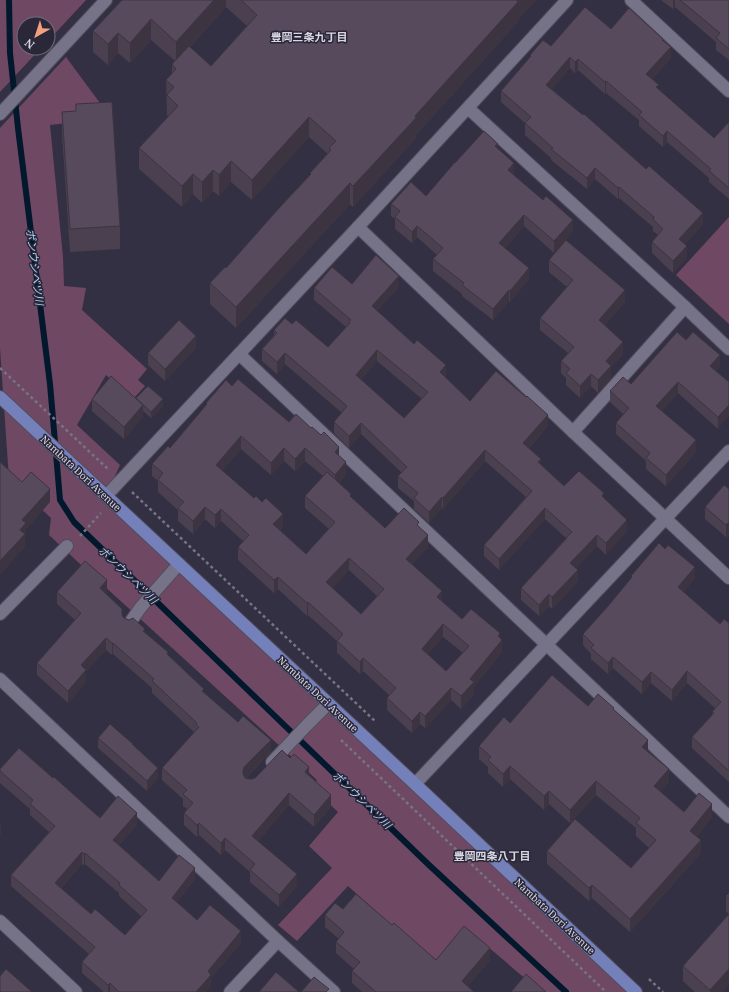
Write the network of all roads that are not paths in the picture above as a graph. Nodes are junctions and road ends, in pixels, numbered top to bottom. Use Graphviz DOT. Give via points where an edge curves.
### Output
graph roads {
  1 [pos="106,0"];
  2 [pos="567,0"];
  3 [pos="631,0"];
  4 [pos="729,91"];
  5 [pos="468,108"];
  6 [pos="0,114"];
  7 [pos="358,227"];
  8 [pos="685,308"];
  9 [pos="729,349"];
  10 [pos="239,354"];
  11 [pos="0,397"];
  12 [pos="573,432"];
  13 [pos="729,451"];
  14 [pos="106,496"];
  15 [pos="665,518"];
  16 [pos="71,543"];
  17 [pos="179,564"];
  18 [pos="729,578"];
  19 [pos="0,614"];
  20 [pos="129,624"];
  21 [pos="546,644"];
  22 [pos="0,679"];
  23 [pos="328,704"];
  24 [pos="266,768"];
  25 [pos="415,784"];
  26 [pos="729,817"];
  27 [pos="0,920"];
  28 [pos="278,941"];
  29 [pos="76,992"];
  30 [pos="230,992"];
  31 [pos="334,992"];
  32 [pos="636,992"];
  1 -- 6 [label="street"];
  2 -- 5 [label="street"];
  3 -- 4 [label="street"];
  5 -- 7 [label="street"];
  5 -- 8 [label="street"];
  7 -- 10 [label="street"];
  7 -- 12 [label="street"];
  8 -- 9 [label="street"];
  8 -- 12 [label="street"];
  10 -- 14 [label="street"];
  10 -- 21 [label="street"];
  11 -- 14 [label="main road, Nambata Dori Avenue"];
  12 -- 15 [label="street"];
  13 -- 15 [label="street"];
  14 -- 17 [label="main road, Nambata Dori Avenue"];
  15 -- 18 [label="street"];
  15 -- 21 [label="street"];
  16 -- 19 [label="street"];
  17 -- 20 [label="street"];
  17 -- 23 [label="main road, Nambata Dori Avenue"];
  21 -- 25 [label="street"];
  21 -- 26 [label="street"];
  22 -- 28 [label="street"];
  23 -- 24 [label="street"];
  23 -- 25 [label="main road, Nambata Dori Avenue"];
  25 -- 32 [label="main road, Nambata Dori Avenue"];
  27 -- 29 [label="street"];
  28 -- 30 [label="street"];
  28 -- 31 [label="street"];
}
